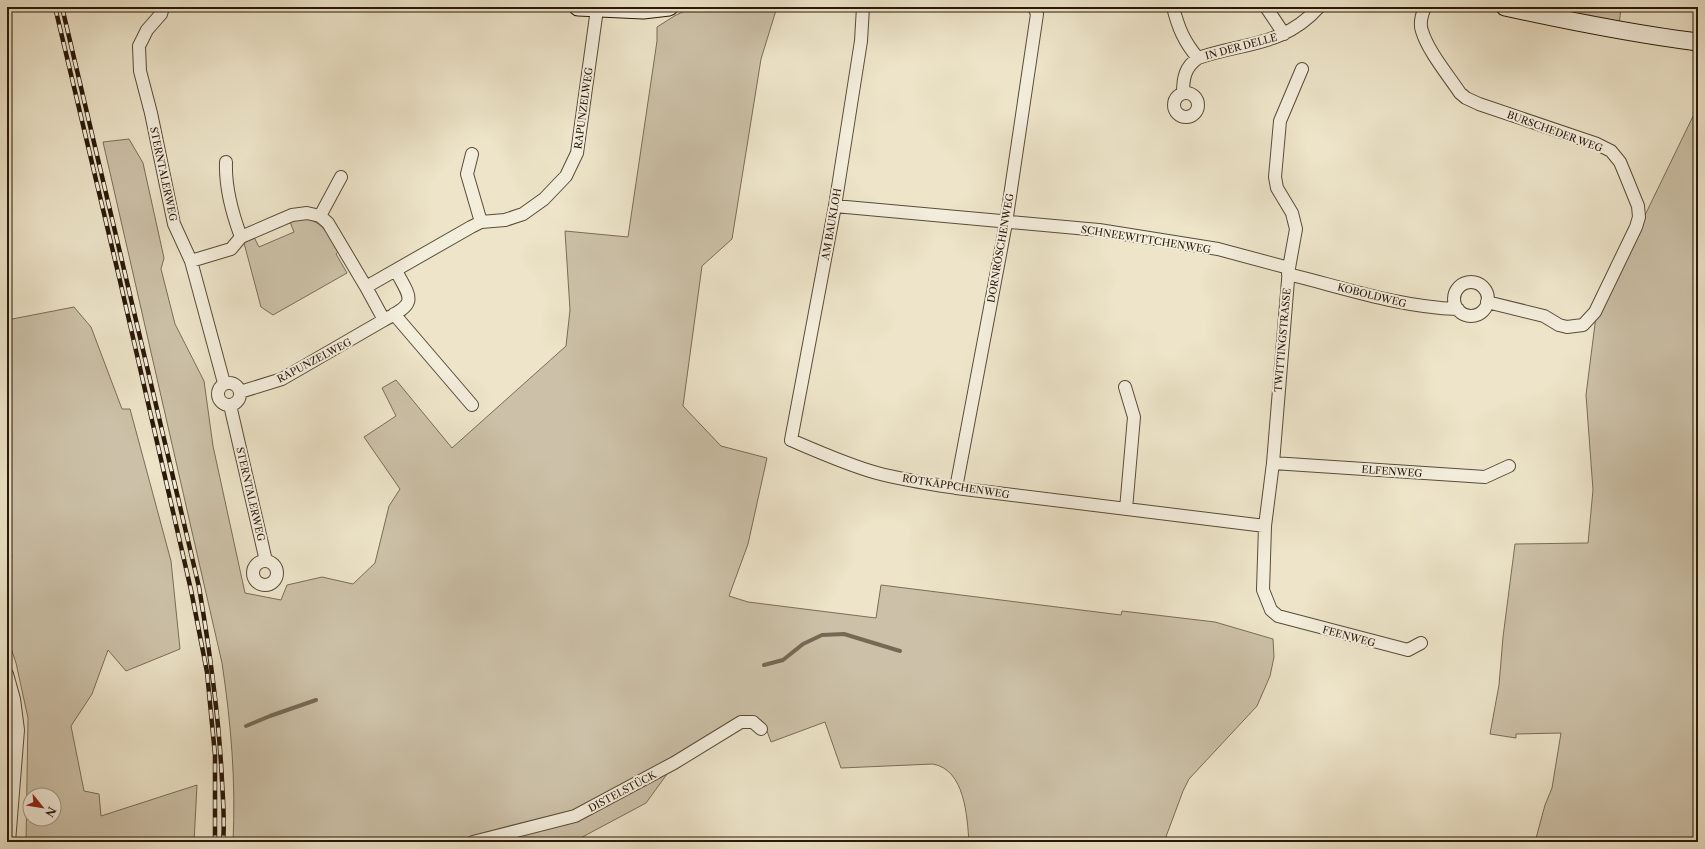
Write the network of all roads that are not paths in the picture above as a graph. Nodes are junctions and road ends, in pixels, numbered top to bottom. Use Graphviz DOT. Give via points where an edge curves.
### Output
graph roads {
  1 [pos="578,7"];
  2 [pos="669,7"];
  3 [pos="863,7"];
  4 [pos="1034,7"];
  5 [pos="1173,7"];
  6 [pos="1266,7"];
  7 [pos="1319,7"];
  8 [pos="1425,7"];
  9 [pos="1506,7"];
  10 [pos="597,9"];
  11 [pos="162,10"];
  12 [pos="1284,34"];
  13 [pos="1698,42"];
  14 [pos="1198,58"];
  15 [pos="1302,69"];
  16 [pos="1183,93"];
  17 [pos="472,154"];
  18 [pos="226,162"];
  19 [pos="341,177"];
  20 [pos="834,206"];
  21 [pos="320,216"];
  22 [pos="481,222"];
  23 [pos="1006,222"];
  24 [pos="242,237"];
  25 [pos="190,261"];
  26 [pos="396,271"];
  27 [pos="1288,271"];
  28 [pos="366,287"];
  29 [pos="1487,302"];
  30 [pos="1458,309"];
  31 [pos="389,317"];
  32 [pos="224,383"];
  33 [pos="1125,387"];
  34 [pos="240,392"];
  35 [pos="230,405"];
  36 [pos="472,405"];
  37 [pos="791,440"];
  38 [pos="1273,463"];
  39 [pos="1510,466"];
  40 [pos="956,488"];
  41 [pos="1126,509"];
  42 [pos="1265,526"];
  43 [pos="266,561"];
  44 [pos="1278,616"];
  45 [pos="1421,644"];
  46 [pos="7,674"];
  47 [pos="761,729"];
  48 [pos="9,842"];
  49 [pos="473,842"];
  1 -- 10 [label="street"];
  2 -- 10 [label="street" via="643,10"];
  3 -- 20 [label="street, AM BAUKLOH" via="862,41"];
  4 -- 23 [label="street, DORNRÖSCHENWEG" via="1037,14"];
  5 -- 14 [label="street, IN DER DELLE" via="1179,31"];
  6 -- 12 [label="street, IN DER DELLE"];
  7 -- 12 [label="street, IN DER DELLE" via="1309,18"];
  8 -- 29 [label="street, BURSCHEDER WEG" via="1421,30 1460,93 1479,104 1597,144 1610,151 1620,162 1638,206 1639,217 1636,227 1595,312 1583,325 1559,326 1544,316"];
  9 -- 13 [label="street" via="1662,38"];
  10 -- 22 [label="street, RAPUNZELWEG" via="574,163 557,187 523,214 505,220"];
  11 -- 25 [label="street, STERNTALERWEG" via="147,30 139,46 138,57 174,224"];
  12 -- 14 [label="street, IN DER DELLE" via="1268,41"];
  14 -- 16 [label="street, IN DER DELLE" via="1186,72"];
  15 -- 27 [label="street, TWITTINGSTRASSE" via="1280,121 1275,177 1278,188 1296,220"];
  17 -- 22 [label="street" via="467,174"];
  18 -- 24 [label="street" via="225,181"];
  19 -- 21 [label="street"];
  20 -- 23 [label="street, SCHNEEWITTCHENWEG"];
  20 -- 37 [label="street, AM BAUKLOH"];
  21 -- 24 [label="street" via="307,213 292,215"];
  21 -- 28 [label="street" via="328,223"];
  22 -- 26 [label="street, RAPUNZELWEG"];
  23 -- 27 [label="street, SCHNEEWITTCHENWEG" via="1099,230 1218,249"];
  23 -- 40 [label="street, DORNRÖSCHENWEG"];
  24 -- 25 [label="street" via="231,249"];
  25 -- 32 [label="street, STERNTALERWEG"];
  26 -- 28 [label="street, RAPUNZELWEG"];
  26 -- 31 [label="street, RAPUNZELWEG" via="409,294 409,303 403,310"];
  27 -- 30 [label="street, KOBOLDWEG" via="1381,299 1429,308"];
  27 -- 38 [label="street, TWITTINGSTRASSE"];
  28 -- 31 [label="street"];
  29 -- 30 [label="street, KOBOLDWEG" via="1483,310 1475,315"];
  29 -- 30 [label="street" via="1486,294 1480,285 1466,283 1456,290 1454,296"];
  31 -- 34 [label="street, RAPUNZELWEG" via="282,379"];
  31 -- 36 [label="street"];
  32 -- 34 [label="street" via="234,384"];
  32 -- 35 [label="street, STERNTALERWEG" via="218,390 218,396 221,402"];
  33 -- 41 [label="street" via="1134,417"];
  34 -- 35 [label="street" via="237,401"];
  35 -- 43 [label="street, STERNTALERWEG"];
  37 -- 40 [label="street, ROTKÄPPCHENWEG" via="877,473"];
  38 -- 39 [label="street, ELFENWEG" via="1485,477"];
  38 -- 42 [label="street, TWITTINGSTRASSE"];
  40 -- 41 [label="street, ROTKÄPPCHENWEG"];
  41 -- 42 [label="street, ROTKÄPPCHENWEG"];
  42 -- 44 [label="street, TWITTINGSTRASSE" via="1263,590 1271,610"];
  44 -- 45 [label="street, FEENWEG" via="1408,650"];
  46 -- 48 [label="street" via="14,699 18,730"];
  47 -- 49 [label="street, DISTELSTÜCK" via="752,722 741,722 674,764 575,816"];
}
